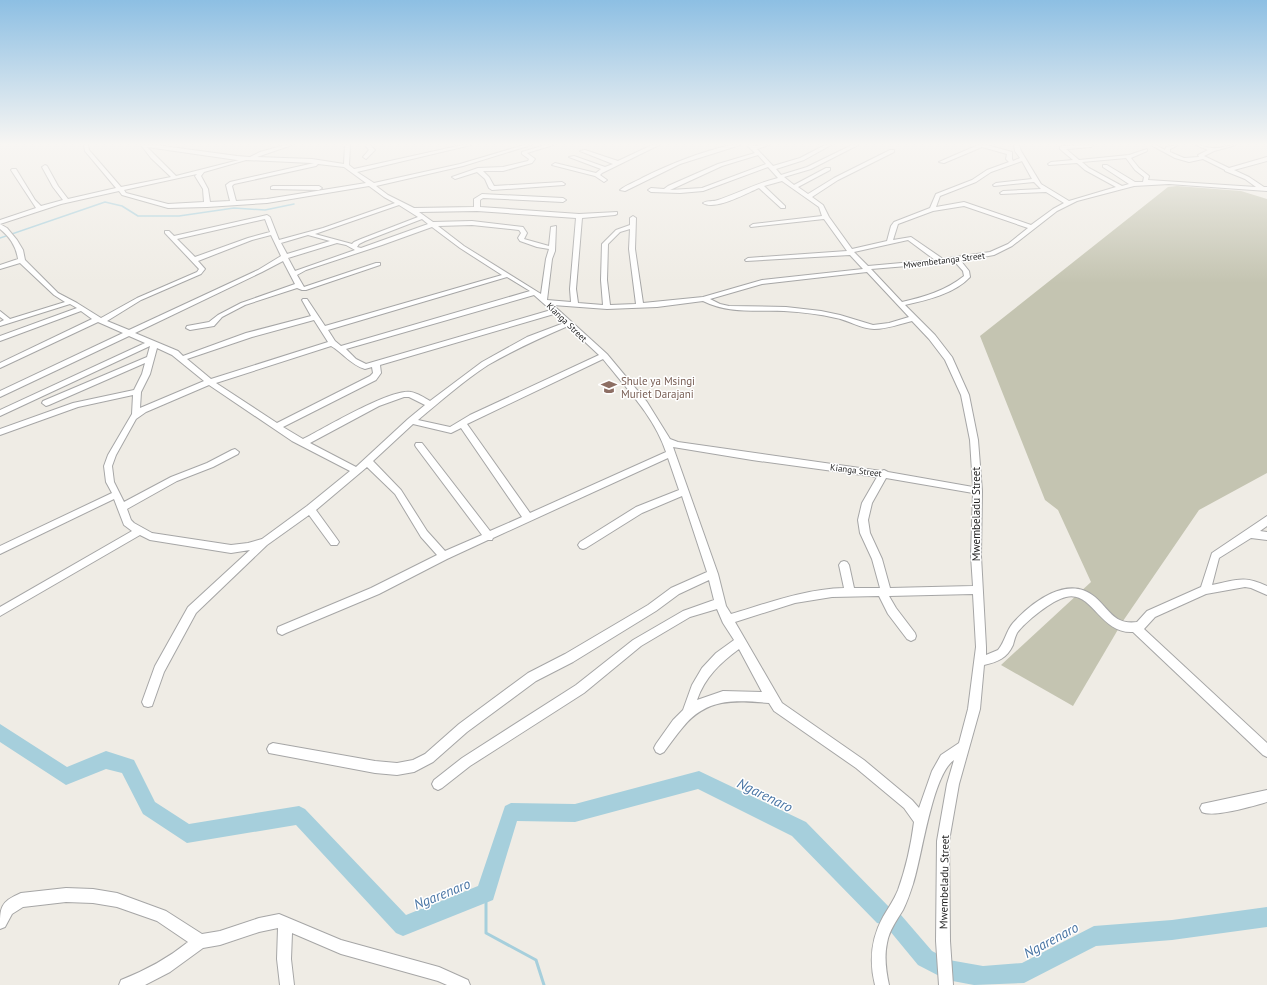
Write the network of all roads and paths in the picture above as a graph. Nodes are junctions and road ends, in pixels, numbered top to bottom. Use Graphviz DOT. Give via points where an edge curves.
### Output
graph roads {
  1 [pos="27,191"];
  2 [pos="59,191"];
  3 [pos="110,191"];
  4 [pos="121,191"];
  5 [pos="206,191"];
  6 [pos="231,191"];
  7 [pos="324,191"];
  8 [pos="380,191"];
  9 [pos="665,191"];
  10 [pos="687,191"];
  11 [pos="746,191"];
  12 [pos="765,191"];
  13 [pos="800,191"];
  14 [pos="817,191"];
  15 [pos="949,191"];
  16 [pos="1031,191"];
  17 [pos="1047,191"];
  18 [pos="1104,191"];
  19 [pos="1003,193"];
  20 [pos="808,197"];
  21 [pos="562,200"];
  22 [pos="67,201"];
  23 [pos="233,202"];
  24 [pos="400,203"];
  25 [pos="706,203"];
  26 [pos="1068,203"];
  27 [pos="207,205"];
  28 [pos="783,207"];
  29 [pos="40,209"];
  30 [pos="411,209"];
  31 [pos="477,209"];
  32 [pos="932,209"];
  33 [pos="615,213"];
  34 [pos="579,216"];
  35 [pos="423,217"];
  36 [pos="826,217"];
  37 [pos="633,218"];
  38 [pos="0,222"];
  39 [pos="434,224"];
  40 [pos="0,226"];
  41 [pos="632,226"];
  42 [pos="753,226"];
  43 [pos="554,227"];
  44 [pos="1033,228"];
  45 [pos="167,232"];
  46 [pos="274,233"];
  47 [pos="309,233"];
  48 [pos="321,236"];
  49 [pos="174,238"];
  50 [pos="337,241"];
  51 [pos="890,241"];
  52 [pos="277,242"];
  53 [pos="552,248"];
  54 [pos="357,249"];
  55 [pos="851,252"];
  56 [pos="285,257"];
  57 [pos="22,260"];
  58 [pos="194,260"];
  59 [pos="748,260"];
  60 [pos="957,260"];
  61 [pos="940,261"];
  62 [pos="378,264"];
  63 [pos="0,267"];
  64 [pos="867,269"];
  65 [pos="294,274"];
  66 [pos="508,275"];
  67 [pos="299,285"];
  68 [pos="535,292"];
  69 [pos="704,299"];
  70 [pos="305,300"];
  71 [pos="545,301"];
  72 [pos="71,302"];
  73 [pos="900,304"];
  74 [pos="575,305"];
  75 [pos="640,306"];
  76 [pos="607,307"];
  77 [pos="82,310"];
  78 [pos="556,311"];
  79 [pos="0,313"];
  80 [pos="315,317"];
  81 [pos="914,318"];
  82 [pos="100,320"];
  83 [pos="9,321"];
  84 [pos="0,324"];
  85 [pos="568,324"];
  86 [pos="190,328"];
  87 [pos="324,329"];
  88 [pos="128,333"];
  89 [pos="0,339"];
  90 [pos="332,343"];
  91 [pos="152,344"];
  92 [pos="341,348"];
  93 [pos="604,356"];
  94 [pos="182,358"];
  95 [pos="149,359"];
  96 [pos="376,365"];
  97 [pos="0,366"];
  98 [pos="210,382"];
  99 [pos="138,392"];
  100 [pos="0,394"];
  101 [pos="46,403"];
  102 [pos="430,405"];
  103 [pos="0,413"];
  104 [pos="136,414"];
  105 [pos="411,421"];
  106 [pos="462,424"];
  107 [pos="277,427"];
  108 [pos="0,432"];
  109 [pos="667,440"];
  110 [pos="303,444"];
  111 [pos="419,445"];
  112 [pos="235,452"];
  113 [pos="672,453"];
  114 [pos="367,460"];
  115 [pos="357,470"];
  116 [pos="884,473"];
  117 [pos="978,491"];
  118 [pos="683,492"];
  119 [pos="117,494"];
  120 [pos="122,507"];
  121 [pos="310,509"];
  122 [pos="528,518"];
  123 [pos="1267,520"];
  124 [pos="139,531"];
  125 [pos="1249,534"];
  126 [pos="1267,536"];
  127 [pos="489,537"];
  128 [pos="265,542"];
  129 [pos="334,542"];
  130 [pos="583,545"];
  131 [pos="0,550"];
  132 [pos="444,556"];
  133 [pos="844,564"];
  134 [pos="713,574"];
  135 [pos="977,590"];
  136 [pos="1205,590"];
  137 [pos="1267,591"];
  138 [pos="850,593"];
  139 [pos="884,593"];
  140 [pos="720,603"];
  141 [pos="0,612"];
  142 [pos="727,620"];
  143 [pos="1135,627"];
  144 [pos="282,630"];
  145 [pos="911,636"];
  146 [pos="739,642"];
  147 [pos="980,661"];
  148 [pos="772,698"];
  149 [pos="148,702"];
  150 [pos="688,712"];
  151 [pos="964,746"];
  152 [pos="660,748"];
  153 [pos="274,749"];
  154 [pos="1267,751"];
  155 [pos="438,784"];
  156 [pos="1266,797"];
  157 [pos="1206,808"];
  158 [pos="921,820"];
  159 [pos="0,922"];
  160 [pos="285,923"];
  161 [pos="200,941"];
  162 [pos="126,985"];
  163 [pos="287,985"];
  164 [pos="463,985"];
  165 [pos="882,985"];
  166 [pos="946,985"];
  1 -- 29 [label="street"];
  2 -- 22 [label="street"];
  3 -- 22 [label="street"];
  4 -- 27 [label="street" via="168,206"];
  5 -- 27 [label="street"];
  6 -- 23 [label="street"];
  7 -- 23 [label="street" via="278,200"];
  8 -- 24 [label="street, Kianga Street"];
  9 -- 10 [label="street"];
  11 -- 25 [label="street" via="717,203"];
  12 -- 28 [label="street"];
  13 -- 20 [label="street, Mwembeladu Street"];
  14 -- 20 [label="street"];
  15 -- 32 [label="street" via="938,195"];
  16 -- 19 [label="street"];
  17 -- 26 [label="street"];
  18 -- 26 [label="street, Mwembetanga Street"];
  20 -- 36 [label="street, Mwembeladu Street" via="821,206"];
  21 -- 31 [label="street" via="482,196 478,199"];
  22 -- 29 [label="street"];
  23 -- 27 [label="street"];
  24 -- 30 [label="street, Kianga Street"];
  24 -- 47 [label="street"];
  26 -- 44 [label="street, Mwembetanga Street"];
  29 -- 38 [label="street"];
  30 -- 31 [label="street"];
  30 -- 35 [label="street, Kianga Street"];
  30 -- 48 [label="street"];
  31 -- 34 [label="street"];
  32 -- 44 [label="street" via="964,204"];
  32 -- 51 [label="street" via="896,223"];
  33 -- 34 [label="street"];
  34 -- 74 [label="street" via="573,289"];
  35 -- 39 [label="street, Kianga Street"];
  35 -- 54 [label="street" via="359,242"];
  36 -- 42 [label="street"];
  36 -- 55 [label="street, Mwembeladu Street"];
  37 -- 41 [label="street"];
  39 -- 53 [label="street" via="472,223 521,228 524,233 522,240"];
  39 -- 54 [label="street"];
  39 -- 66 [label="street, Kianga Street" via="462,247"];
  40 -- 57 [label="street" via="15,239 22,253"];
  41 -- 75 [label="street" via="636,288"];
  41 -- 76 [label="street" via="618,232 605,244 604,280"];
  43 -- 53 [label="street"];
  44 -- 60 [label="street, Mwembetanga Street" via="1004,250"];
  45 -- 49 [label="street"];
  46 -- 49 [label="street" via="267,216 264,216"];
  46 -- 52 [label="street"];
  46 -- 58 [label="street" via="250,238"];
  47 -- 48 [label="street"];
  47 -- 52 [label="street"];
  48 -- 50 [label="street"];
  49 -- 58 [label="street"];
  50 -- 54 [label="street"];
  50 -- 56 [label="street"];
  51 -- 55 [label="street"];
  51 -- 61 [label="street" via="911,239"];
  52 -- 56 [label="street"];
  53 -- 71 [label="street"];
  54 -- 65 [label="street"];
  55 -- 59 [label="street"];
  55 -- 64 [label="street, Mwembeladu Street"];
  56 -- 65 [label="street"];
  56 -- 88 [label="street"];
  57 -- 63 [label="street"];
  57 -- 72 [label="street" via="56,294"];
  58 -- 82 [label="street" via="202,269 199,273"];
  60 -- 61 [label="street, Mwembetanga Street"];
  60 -- 73 [label="street" via="966,271 967,277 961,282 931,296"];
  61 -- 64 [label="street, Mwembetanga Street"];
  62 -- 67 [label="street" via="308,288"];
  64 -- 69 [label="street, Mwembetanga Street" via="762,282"];
  64 -- 73 [label="street, Mwembeladu Street"];
  65 -- 67 [label="street"];
  66 -- 68 [label="street, Kianga Street"];
  66 -- 87 [label="street"];
  67 -- 86 [label="street" via="243,304 220,316 211,324"];
  68 -- 71 [label="street, Kianga Street"];
  68 -- 92 [label="street"];
  69 -- 75 [label="street, Mwembetanga Street"];
  69 -- 81 [label="street" via="729,308 786,309 838,316 873,327"];
  70 -- 80 [label="street"];
  71 -- 74 [label="street, Mwembetanga Street"];
  71 -- 78 [label="street, Kianga Street"];
  72 -- 77 [label="street"];
  72 -- 83 [label="street"];
  73 -- 81 [label="street, Mwembeladu Street"];
  74 -- 76 [label="street, Mwembetanga Street"];
  75 -- 76 [label="street, Mwembetanga Street"];
  77 -- 82 [label="street"];
  77 -- 89 [label="street"];
  78 -- 85 [label="street, Kianga Street"];
  78 -- 96 [label="street"];
  79 -- 83 [label="street"];
  80 -- 87 [label="street"];
  80 -- 94 [label="street" via="249,335"];
  81 -- 117 [label="street, Mwembeladu Street" via="949,359 959,378 974,440"];
  82 -- 88 [label="street"];
  82 -- 97 [label="street"];
  83 -- 84 [label="street"];
  85 -- 93 [label="street, Kianga Street"];
  85 -- 102 [label="street" via="530,339 485,364"];
  87 -- 90 [label="street"];
  88 -- 91 [label="street"];
  88 -- 100 [label="street"];
  90 -- 92 [label="street"];
  90 -- 98 [label="street"];
  91 -- 94 [label="street"];
  91 -- 95 [label="street"];
  91 -- 103 [label="street"];
  92 -- 96 [label="street" via="358,364 365,367"];
  93 -- 106 [label="street"];
  93 -- 109 [label="street, Kianga Street" via="640,399"];
  94 -- 98 [label="street"];
  95 -- 99 [label="street"];
  95 -- 101 [label="street"];
  96 -- 107 [label="street" via="377,373 373,378"];
  98 -- 104 [label="street"];
  98 -- 107 [label="street"];
  99 -- 104 [label="street"];
  99 -- 108 [label="street" via="76,405"];
  102 -- 105 [label="street"];
  102 -- 110 [label="street" via="410,394 403,394 369,407"];
  104 -- 119 [label="street" via="108,466 110,482"];
  105 -- 106 [label="street" via="448,430"];
  105 -- 114 [label="street"];
  106 -- 122 [label="street"];
  107 -- 110 [label="street"];
  109 -- 113 [label="street"];
  109 -- 116 [label="street, Kianga Street" via="677,445 715,452"];
  110 -- 115 [label="street"];
  111 -- 127 [label="street"];
  112 -- 120 [label="street" via="174,479"];
  113 -- 118 [label="street"];
  113 -- 122 [label="street"];
  114 -- 115 [label="street"];
  114 -- 132 [label="street" via="398,492 424,534"];
  115 -- 121 [label="street"];
  116 -- 117 [label="street, Kianga Street"];
  116 -- 139 [label="street" via="867,503 863,520"];
  117 -- 135 [label="street, Mwembeladu Street"];
  118 -- 130 [label="street" via="639,510"];
  118 -- 134 [label="street"];
  119 -- 120 [label="street"];
  119 -- 131 [label="street"];
  120 -- 124 [label="street" via="127,522"];
  121 -- 128 [label="street"];
  121 -- 129 [label="street"];
  122 -- 127 [label="street"];
  123 -- 125 [label="street"];
  124 -- 128 [label="street" via="173,541 231,549"];
  124 -- 141 [label="street"];
  125 -- 126 [label="street"];
  125 -- 136 [label="street" via="1215,556"];
  127 -- 132 [label="street"];
  128 -- 149 [label="street" via="192,610 158,670"];
  132 -- 144 [label="street" via="375,591"];
  133 -- 138 [label="street"];
  134 -- 140 [label="street"];
  134 -- 153 [label="street" via="675,592 569,658 532,677 463,728 429,758 414,766 398,769 375,767"];
  135 -- 139 [label="street"];
  135 -- 147 [label="street, Mwembeladu Street"];
  136 -- 137 [label="street" via="1245,583"];
  136 -- 143 [label="street" via="1151,614 1140,626"];
  138 -- 139 [label="street"];
  138 -- 142 [label="street" via="795,598"];
  139 -- 145 [label="street" via="892,611"];
  140 -- 142 [label="street"];
  140 -- 155 [label="street" via="687,614 636,643 580,689 466,762"];
  142 -- 146 [label="street"];
  143 -- 147 [label="street" via="1128,628 1117,624 1085,596 1067,592 1021,621 1012,632 1004,652"];
  143 -- 154 [label="street"];
  146 -- 148 [label="street"];
  146 -- 150 [label="street" via="708,668"];
  147 -- 151 [label="street, Mwembeladu Street" via="974,709"];
  148 -- 150 [label="street" via="711,698"];
  148 -- 158 [label="street" via="778,707 860,764 908,804"];
  150 -- 152 [label="street"];
  151 -- 158 [label="street" via="945,759 938,770"];
  151 -- 166 [label="street, Mwembeladu Street" via="953,784 943,841 943,941"];
  156 -- 157 [label="street"];
  158 -- 165 [label="street" via="918,841 900,901 885,926 877,950"];
  159 -- 161 [label="street" via="8,908 21,900 66,895 93,896 117,900 161,916"];
  160 -- 161 [label="street" via="269,921 226,936"];
  160 -- 163 [label="street" via="284,959"];
  160 -- 164 [label="street" via="341,947 439,974"];
  161 -- 162 [label="street" via="157,973"];
}
